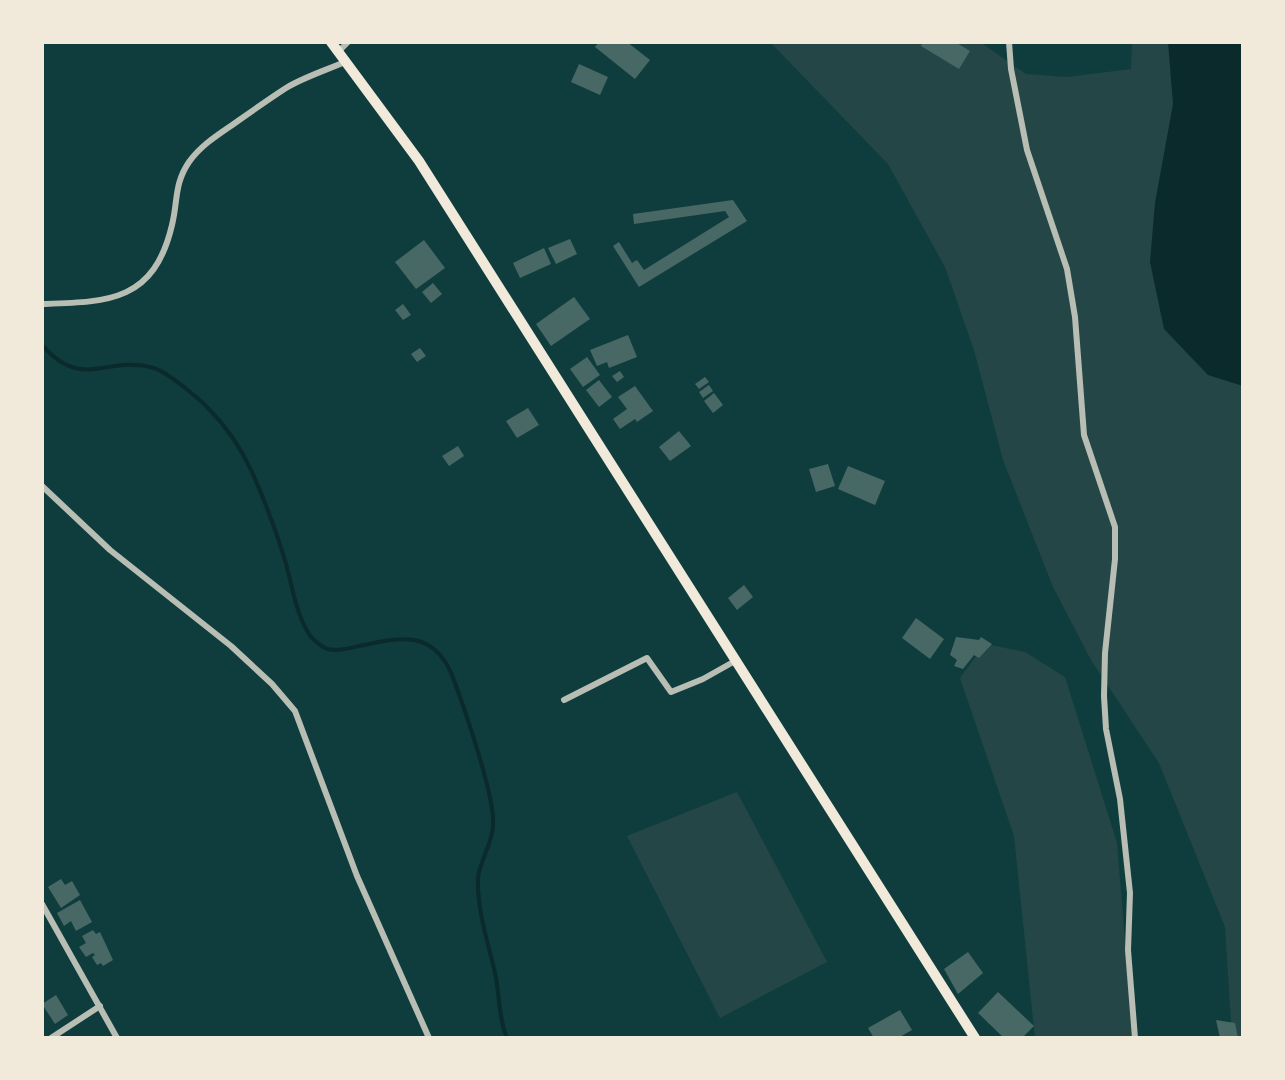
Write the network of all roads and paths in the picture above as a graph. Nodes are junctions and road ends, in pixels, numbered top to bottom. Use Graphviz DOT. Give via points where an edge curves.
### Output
graph roads {
  1 [pos="348,42"];
  2 [pos="1009,42"];
  3 [pos="335,46"];
  4 [pos="347,61"];
  5 [pos="42,304"];
  6 [pos="42,486"];
  7 [pos="735,661"];
  8 [pos="564,700"];
  9 [pos="42,904"];
  10 [pos="100,1006"];
  11 [pos="51,1038"];
  12 [pos="117,1038"];
  13 [pos="429,1038"];
  14 [pos="975,1038"];
  15 [pos="1135,1038"];
  1 -- 3 [label="street"];
  2 -- 15 [label="street" via="1027,150 1067,269 1084,435 1115,527 1104,696 1130,893"];
  3 -- 4 [label="main road"];
  4 -- 5 [label="street" via="288,87 198,151 174,196 164,250 139,286 107,300"];
  4 -- 7 [label="main road" via="419,161"];
  6 -- 13 [label="street" via="110,550 231,646 295,711 357,876"];
  7 -- 8 [label="street" via="671,692 647,658"];
  7 -- 14 [label="main road"];
  9 -- 10 [label="street"];
  10 -- 11 [label="street"];
  10 -- 12 [label="street"];
}
